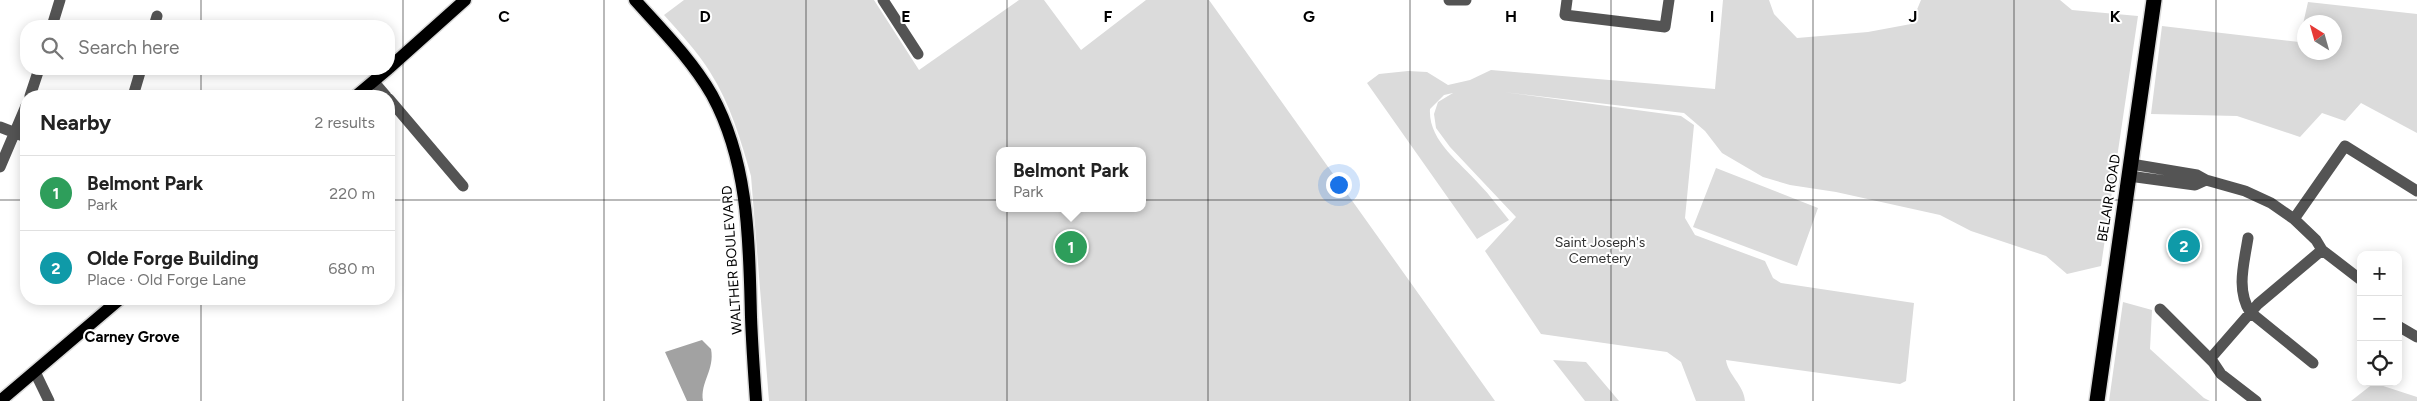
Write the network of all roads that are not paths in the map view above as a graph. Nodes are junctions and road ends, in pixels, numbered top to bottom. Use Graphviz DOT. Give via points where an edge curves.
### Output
graph roads {
  1 [pos="60,0"];
  2 [pos="465,0"];
  3 [pos="635,0"];
  4 [pos="883,0"];
  5 [pos="1449,0"];
  6 [pos="1466,0"];
  7 [pos="1567,0"];
  8 [pos="1669,0"];
  9 [pos="2154,0"];
  10 [pos="54,20"];
  11 [pos="918,54"];
  12 [pos="395,62"];
  13 [pos="37,75"];
  14 [pos="139,75"];
  15 [pos="381,75"];
  16 [pos="374,82"];
  17 [pos="32,90"];
  18 [pos="135,90"];
  19 [pos="364,90"];
  20 [pos="381,90"];
  21 [pos="395,106"];
  22 [pos="0,127"];
  23 [pos="20,135"];
  24 [pos="20,137"];
  25 [pos="0,167"];
  26 [pos="2130,170"];
  27 [pos="463,186"];
  28 [pos="2417,191"];
  29 [pos="2294,219"];
  30 [pos="2248,238"];
  31 [pos="2322,250"];
  32 [pos="2357,277"];
  33 [pos="113,305"];
  34 [pos="2160,309"];
  35 [pos="2250,312"];
  36 [pos="2402,328"];
  37 [pos="2417,337"];
  38 [pos="2210,359"];
  39 [pos="2313,363"];
  40 [pos="35,372"];
  41 [pos="0,401"];
  42 [pos="49,401"];
  43 [pos="756,401"];
  44 [pos="2097,401"];
  45 [pos="2256,401"];
  1 -- 10 [label="street"];
  2 -- 12 [label="main road"];
  3 -- 43 [label="main road, WALTHER BOULEVARD" via="702,80 721,114 736,155 747,228"];
  4 -- 11 [label="street"];
  5 -- 6 [label="street"];
  7 -- 8 [label="street" via="1565,15 1665,27"];
  9 -- 26 [label="highway, BELAIR ROAD"];
  13 -- 17 [label="street"];
  14 -- 18 [label="street"];
  15 -- 16 [label="main road"];
  16 -- 19 [label="main road"];
  16 -- 20 [label="street"];
  21 -- 27 [label="street"];
  22 -- 23 [label="street"];
  24 -- 25 [label="street"];
  26 -- 29 [label="street" via="2195,184 2206,180 2257,196"];
  26 -- 44 [label="highway, BELAIR ROAD"];
  28 -- 29 [label="street" via="2345,146"];
  29 -- 31 [label="street"];
  30 -- 35 [label="street" via="2241,284"];
  31 -- 32 [label="street"];
  31 -- 35 [label="street"];
  33 -- 40 [label="main road"];
  34 -- 38 [label="street"];
  35 -- 38 [label="street"];
  35 -- 39 [label="street"];
  36 -- 37 [label="street"];
  38 -- 45 [label="street" via="2221,374"];
  40 -- 41 [label="main road"];
  40 -- 42 [label="street"];
}
